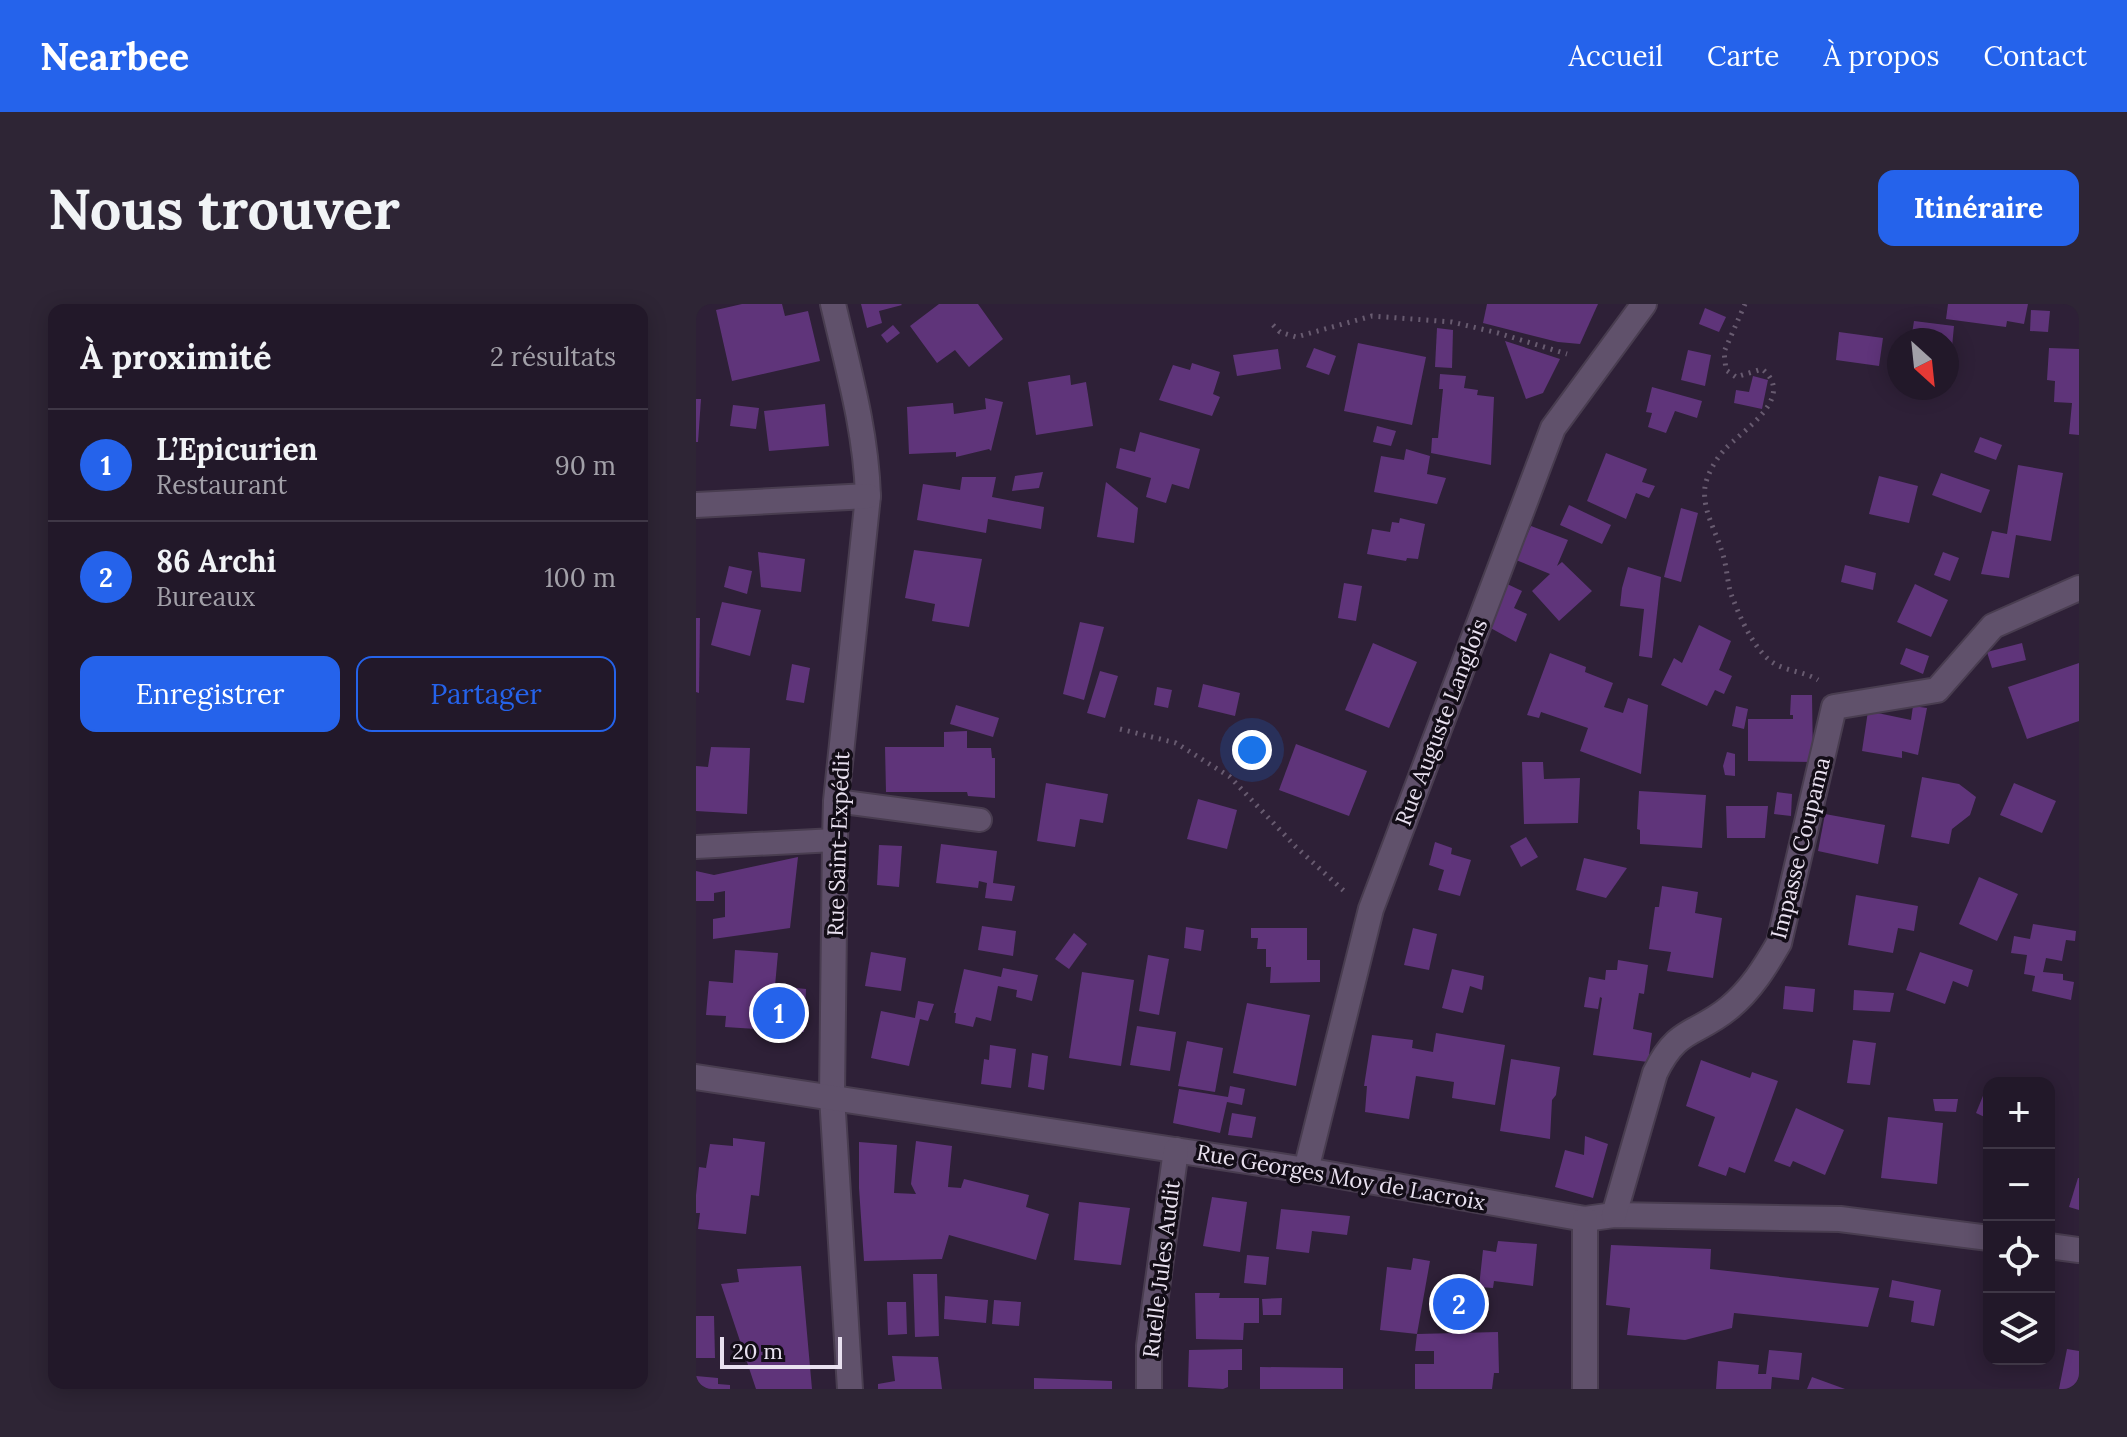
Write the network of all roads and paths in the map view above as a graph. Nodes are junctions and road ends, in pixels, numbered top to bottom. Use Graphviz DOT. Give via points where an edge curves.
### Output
graph roads {
  1 [pos="833,304"];
  2 [pos="1644,304"];
  3 [pos="1745,304"];
  4 [pos="1273,325"];
  5 [pos="1597,369"];
  6 [pos="868,496"];
  7 [pos="696,505"];
  8 [pos="2079,588"];
  9 [pos="1834,707"];
  10 [pos="1120,729"];
  11 [pos="836,801"];
  12 [pos="980,820"];
  13 [pos="835,840"];
  14 [pos="696,847"];
  15 [pos="1371,909"];
  16 [pos="696,1077"];
  17 [pos="832,1096"];
  18 [pos="1176,1150"];
  19 [pos="1306,1170"];
  20 [pos="1614,1215"];
  21 [pos="1585,1219"];
  22 [pos="1983,1237"];
  23 [pos="2055,1247"];
  24 [pos="2079,1250"];
  25 [pos="850,1389"];
  26 [pos="1149,1389"];
  27 [pos="1585,1389"];
  1 -- 6 [label="street, Rue Saint-Expédit" via="867,457"];
  2 -- 5 [label="street, Rue Auguste Langlois"];
  3 -- 9 [label="path" via="1724,352 1726,370 1736,377 1762,369 1775,388 1764,413 1722,451 1705,488 1706,506 1746,629 1767,658 1822,683"];
  4 -- 5 [label="path" via="1296,337 1372,316 1452,322 1574,356"];
  5 -- 15 [label="street, Rue Auguste Langlois" via="1553,428"];
  6 -- 7 [label="street"];
  6 -- 11 [label="street, Rue Saint-Expédit"];
  8 -- 9 [label="street" via="1993,626 1937,690"];
  9 -- 20 [label="street, Impasse Coupama" via="1779,943 1759,978 1728,1009 1689,1031 1664,1054"];
  10 -- 15 [label="path" via="1176,743 1230,777 1296,847"];
  11 -- 12 [label="lane"];
  11 -- 13 [label="street, Rue Saint-Expédit"];
  13 -- 14 [label="lane"];
  13 -- 17 [label="street, Rue Saint-Expédit"];
  15 -- 19 [label="street, Rue Auguste Langlois"];
  16 -- 17 [label="street, Rue Georges Moy de Lacroix"];
  17 -- 18 [label="street, Rue Georges Moy de Lacroix"];
  17 -- 25 [label="street, Rue Saint-Expédit"];
  18 -- 19 [label="street, Rue Georges Moy de Lacroix"];
  18 -- 26 [label="street, Ruelle Jules Audit" via="1149,1346"];
  19 -- 21 [label="street, Rue Georges Moy de Lacroix"];
  20 -- 21 [label="street, Rue Georges Moy de Lacroix"];
  20 -- 22 [label="street, Rue Georges Moy de Lacroix" via="1840,1219"];
  21 -- 27 [label="street"];
  23 -- 24 [label="street"];
}
